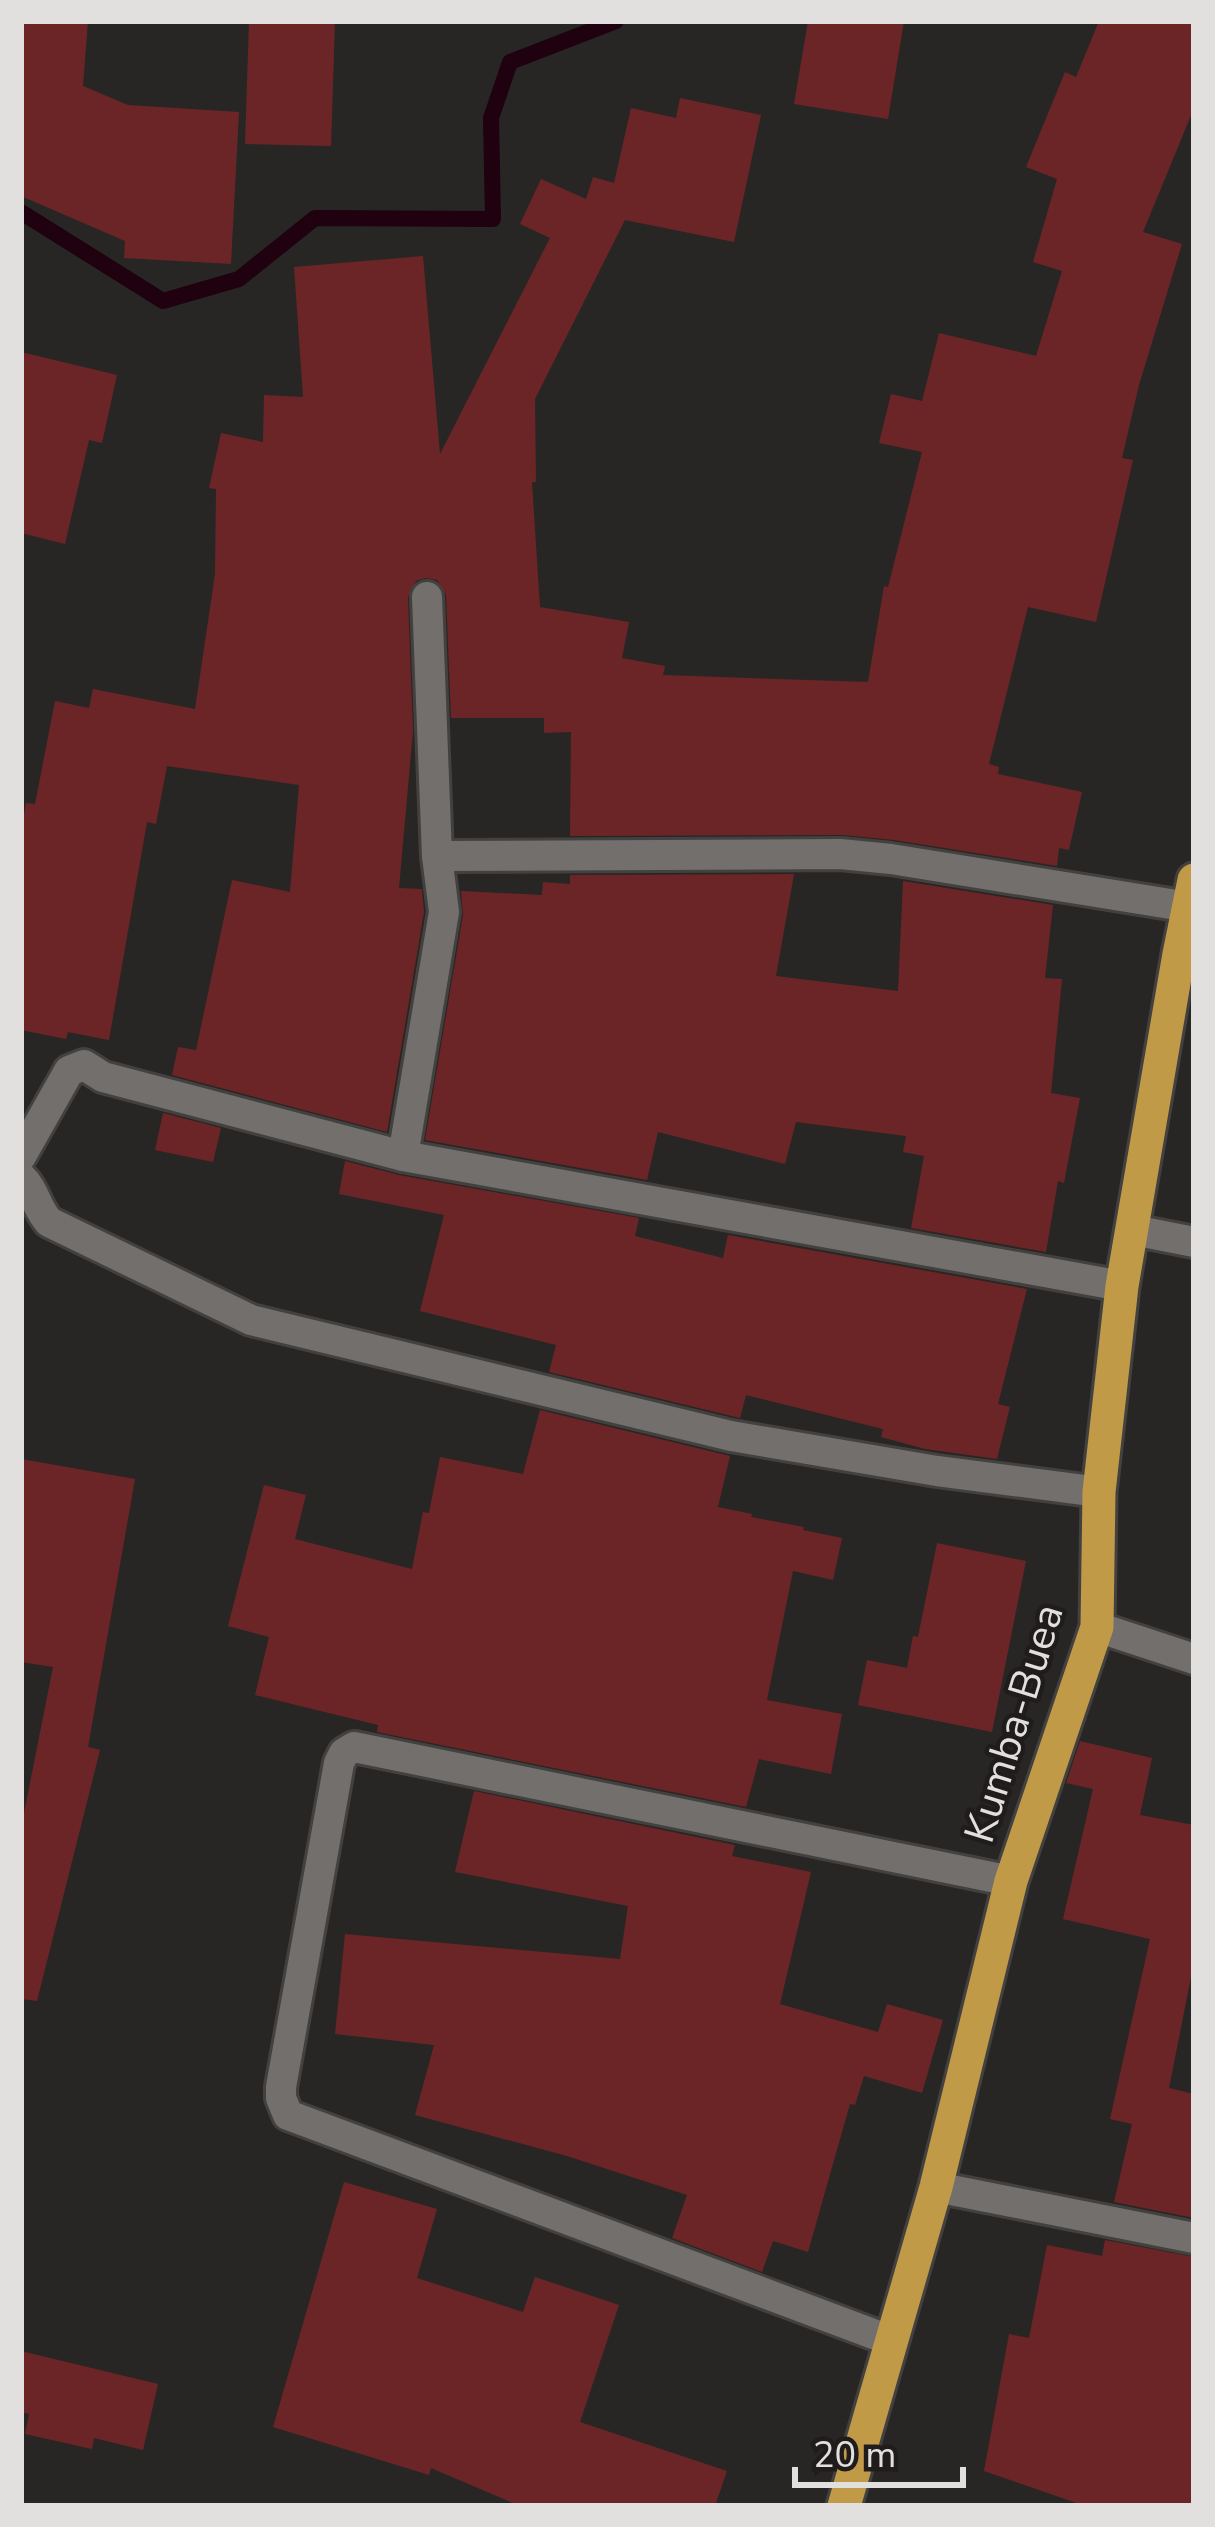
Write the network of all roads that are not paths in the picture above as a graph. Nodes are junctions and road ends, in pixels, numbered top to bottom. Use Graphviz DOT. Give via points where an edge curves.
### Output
graph roads {
  1 [pos="427,597"];
  2 [pos="437,856"];
  3 [pos="1191,893"];
  4 [pos="1186,955"];
  5 [pos="21,1156"];
  6 [pos="403,1156"];
  7 [pos="21,1177"];
  8 [pos="1133,1230"];
  9 [pos="1194,1242"];
  10 [pos="1122,1286"];
  11 [pos="1099,1492"];
  12 [pos="1097,1627"];
  13 [pos="1194,1659"];
  14 [pos="1011,1881"];
  15 [pos="936,2186"];
  16 [pos="1194,2238"];
  17 [pos="892,2341"];
  18 [pos="844,2506"];
  1 -- 2 [label="street"];
  2 -- 3 [label="street" via="840,854"];
  2 -- 6 [label="street" via="443,912"];
  3 -- 4 [label="highway, Kumba-Buea"];
  4 -- 8 [label="highway, Kumba-Buea"];
  5 -- 6 [label="street" via="69,1071 84,1065 103,1077"];
  6 -- 10 [label="street"];
  7 -- 11 [label="street" via="49,1222 251,1320 730,1436"];
  8 -- 9 [label="street"];
  8 -- 10 [label="highway, Kumba-Buea"];
  10 -- 11 [label="highway, Kumba-Buea"];
  11 -- 12 [label="highway, Kumba-Buea"];
  12 -- 13 [label="street"];
  12 -- 14 [label="highway, Kumba-Buea"];
  14 -- 15 [label="highway, Kumba-Buea"];
  14 -- 17 [label="street" via="353,1747 339,1763 281,2087 288,2114"];
  15 -- 16 [label="street"];
  15 -- 17 [label="highway, Kumba-Buea"];
  17 -- 18 [label="highway, Kumba-Buea"];
}
